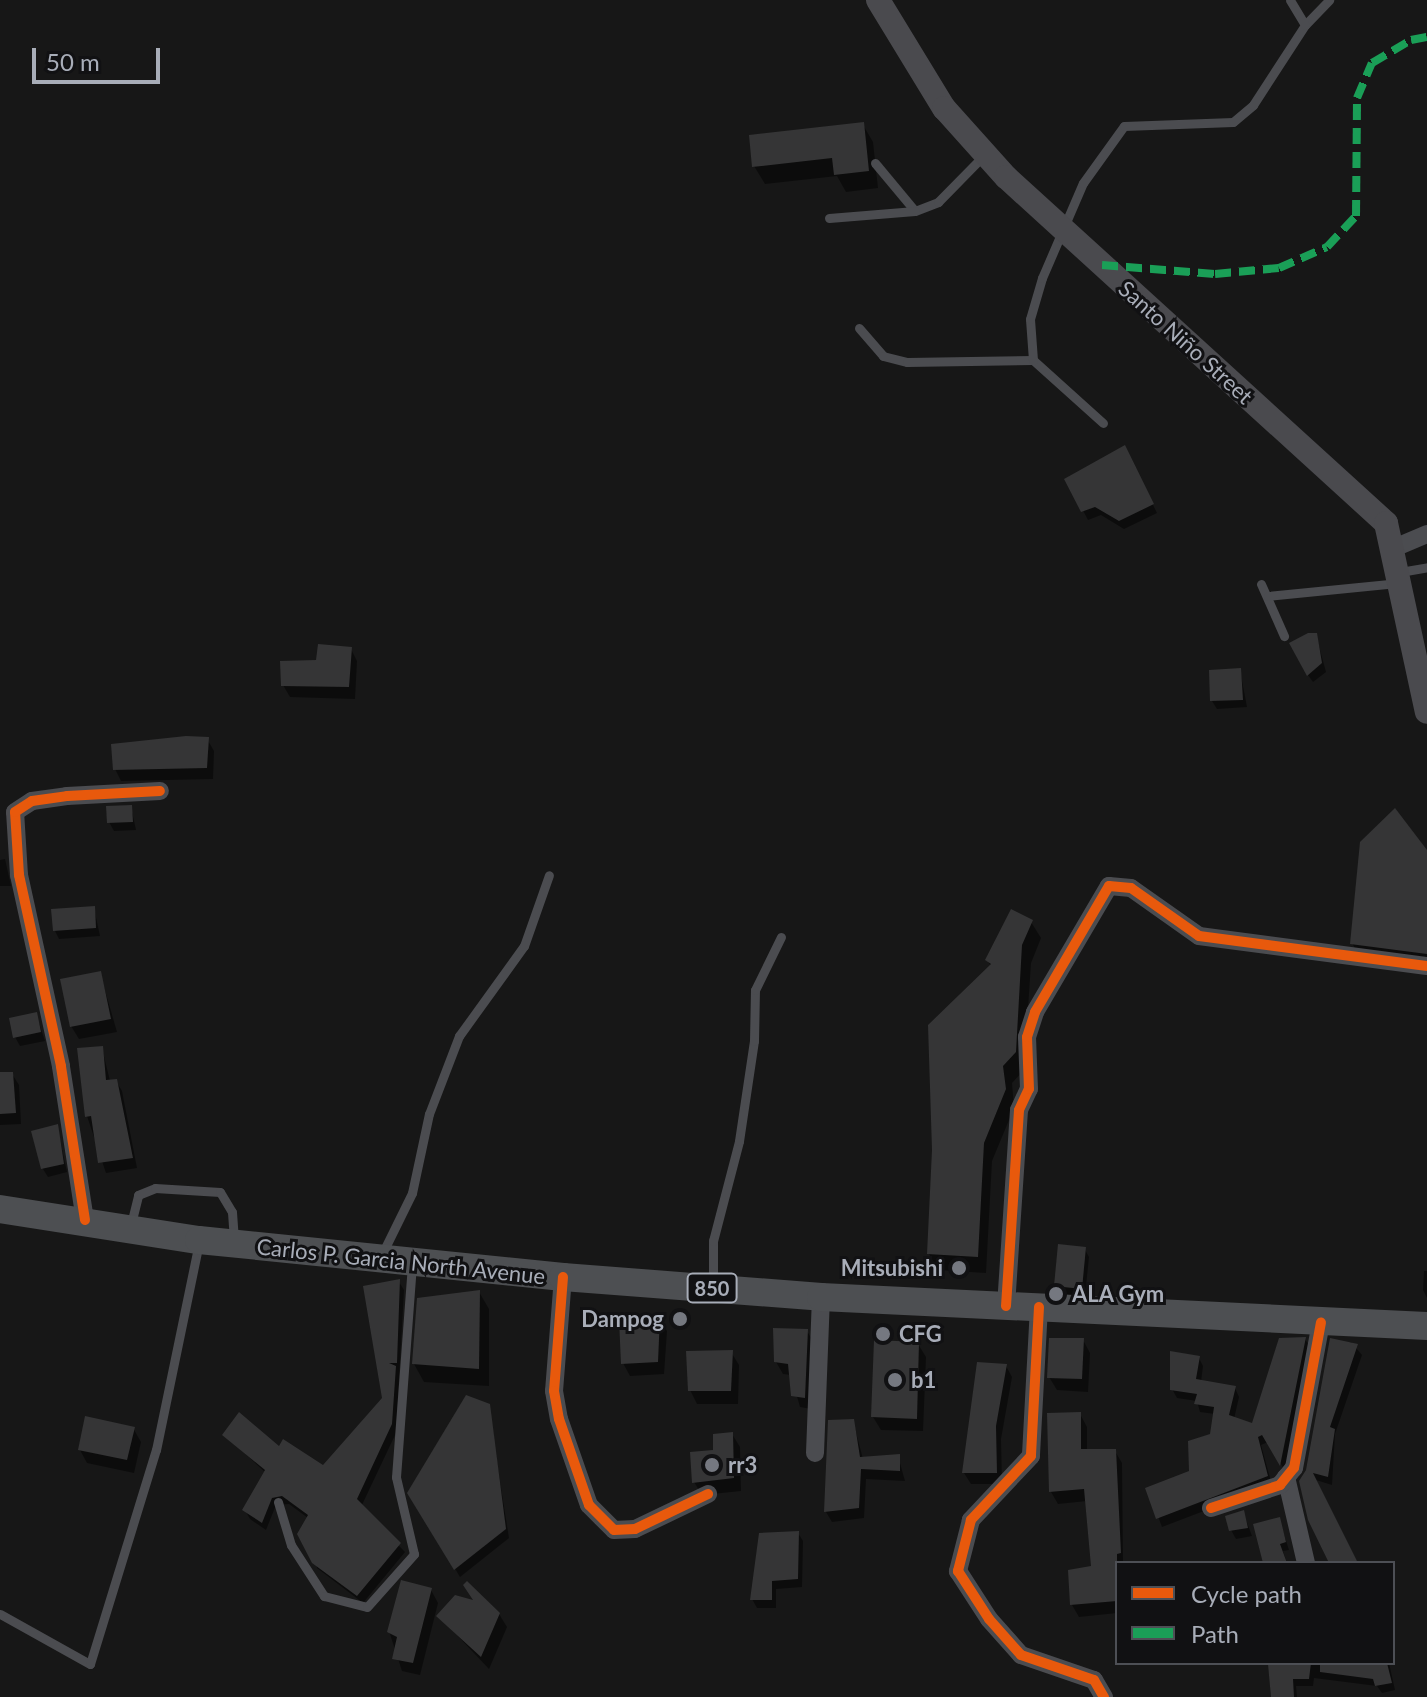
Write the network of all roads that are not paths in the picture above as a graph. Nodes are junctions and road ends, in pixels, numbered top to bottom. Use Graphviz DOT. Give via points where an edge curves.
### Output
graph roads {
  1 [pos="878,0"];
  2 [pos="1290,0"];
  3 [pos="1329,0"];
  4 [pos="1305,25"];
  5 [pos="985,153"];
  6 [pos="875,163"];
  7 [pos="915,211"];
  8 [pos="829,218"];
  9 [pos="1064,230"];
  10 [pos="859,328"];
  11 [pos="1033,360"];
  12 [pos="1103,423"];
  13 [pos="1427,534"];
  14 [pos="1399,567"];
  15 [pos="1427,567"];
  16 [pos="1261,584"];
  17 [pos="1268,596"];
  18 [pos="1284,636"];
  19 [pos="1427,712"];
  20 [pos="160,791"];
  21 [pos="549,875"];
  22 [pos="781,937"];
  23 [pos="1427,966"];
  24 [pos="0,1209"];
  25 [pos="85,1220"];
  26 [pos="131,1228"];
  27 [pos="199,1240"];
  28 [pos="234,1244"];
  29 [pos="380,1259"];
  30 [pos="413,1263"];
  31 [pos="563,1277"];
  32 [pos="713,1288"];
  33 [pos="821,1297"];
  34 [pos="1006,1306"];
  35 [pos="1039,1307"];
  36 [pos="1321,1322"];
  37 [pos="1427,1326"];
  38 [pos="815,1453"];
  39 [pos="1286,1477"];
  40 [pos="708,1494"];
  41 [pos="278,1502"];
  42 [pos="1211,1508"];
  43 [pos="1306,1561"];
  44 [pos="0,1614"];
  45 [pos="1104,1697"];
  1 -- 5 [label="main road, Santo Niño Street" via="944,108"];
  2 -- 4 [label="lane"];
  3 -- 4 [label="lane"];
  4 -- 9 [label="lane" via="1253,105 1233,122 1124,126 1083,183"];
  5 -- 7 [label="lane" via="966,179 938,202"];
  5 -- 9 [label="main road, Santo Niño Street"];
  6 -- 7 [label="lane"];
  7 -- 8 [label="lane"];
  9 -- 11 [label="lane" via="1030,319"];
  9 -- 14 [label="main road, Santo Niño Street" via="1370,505 1386,523"];
  10 -- 11 [label="lane" via="883,356 907,362"];
  11 -- 12 [label="lane"];
  13 -- 14 [label="street"];
  14 -- 15 [label="lane"];
  14 -- 17 [label="lane"];
  14 -- 19 [label="main road, Santo Niño Street"];
  16 -- 17 [label="lane"];
  17 -- 18 [label="lane"];
  20 -- 25 [label="street" via="32,801 15,812 19,875 61,1066"];
  21 -- 29 [label="lane" via="524,946 459,1036 429,1114 412,1193"];
  22 -- 32 [label="lane" via="755,990 754,1041 739,1141 713,1241"];
  23 -- 34 [label="street" via="1199,936 1131,888 1109,886 1048,987 1027,1037 1029,1089 1019,1110"];
  24 -- 25 [label="main road, Carlos P. Garcia North Avenue / 850"];
  25 -- 26 [label="main road, Carlos P. Garcia North Avenue / 850"];
  26 -- 27 [label="main road, Carlos P. Garcia North Avenue / 850"];
  26 -- 28 [label="lane" via="138,1195 155,1188 220,1192 232,1212"];
  27 -- 28 [label="main road, Carlos P. Garcia North Avenue / 850"];
  27 -- 44 [label="lane" via="156,1450 90,1664"];
  28 -- 29 [label="main road, Carlos P. Garcia North Avenue / 850"];
  29 -- 30 [label="main road, Carlos P. Garcia North Avenue / 850"];
  30 -- 31 [label="main road, Carlos P. Garcia North Avenue / 850"];
  30 -- 41 [label="lane" via="396,1477 414,1554 367,1607 324,1596 291,1545"];
  31 -- 32 [label="main road, Carlos P. Garcia North Avenue / 850"];
  31 -- 40 [label="street" via="554,1391 589,1505 614,1530 635,1529"];
  32 -- 33 [label="main road, Carlos P. Garcia North Avenue / 850"];
  33 -- 34 [label="main road, Carlos P. Garcia North Avenue / 850"];
  33 -- 38 [label="street"];
  34 -- 35 [label="main road, Carlos P. Garcia North Avenue / 850"];
  35 -- 36 [label="main road, Carlos P. Garcia North Avenue / 850"];
  35 -- 45 [label="street" via="1031,1456 971,1520 958,1571 1021,1655 1094,1680"];
  36 -- 37 [label="main road, Carlos P. Garcia North Avenue / 850"];
  36 -- 39 [label="street" via="1294,1468"];
  39 -- 42 [label="street" via="1280,1485"];
  39 -- 43 [label="street"];
}
